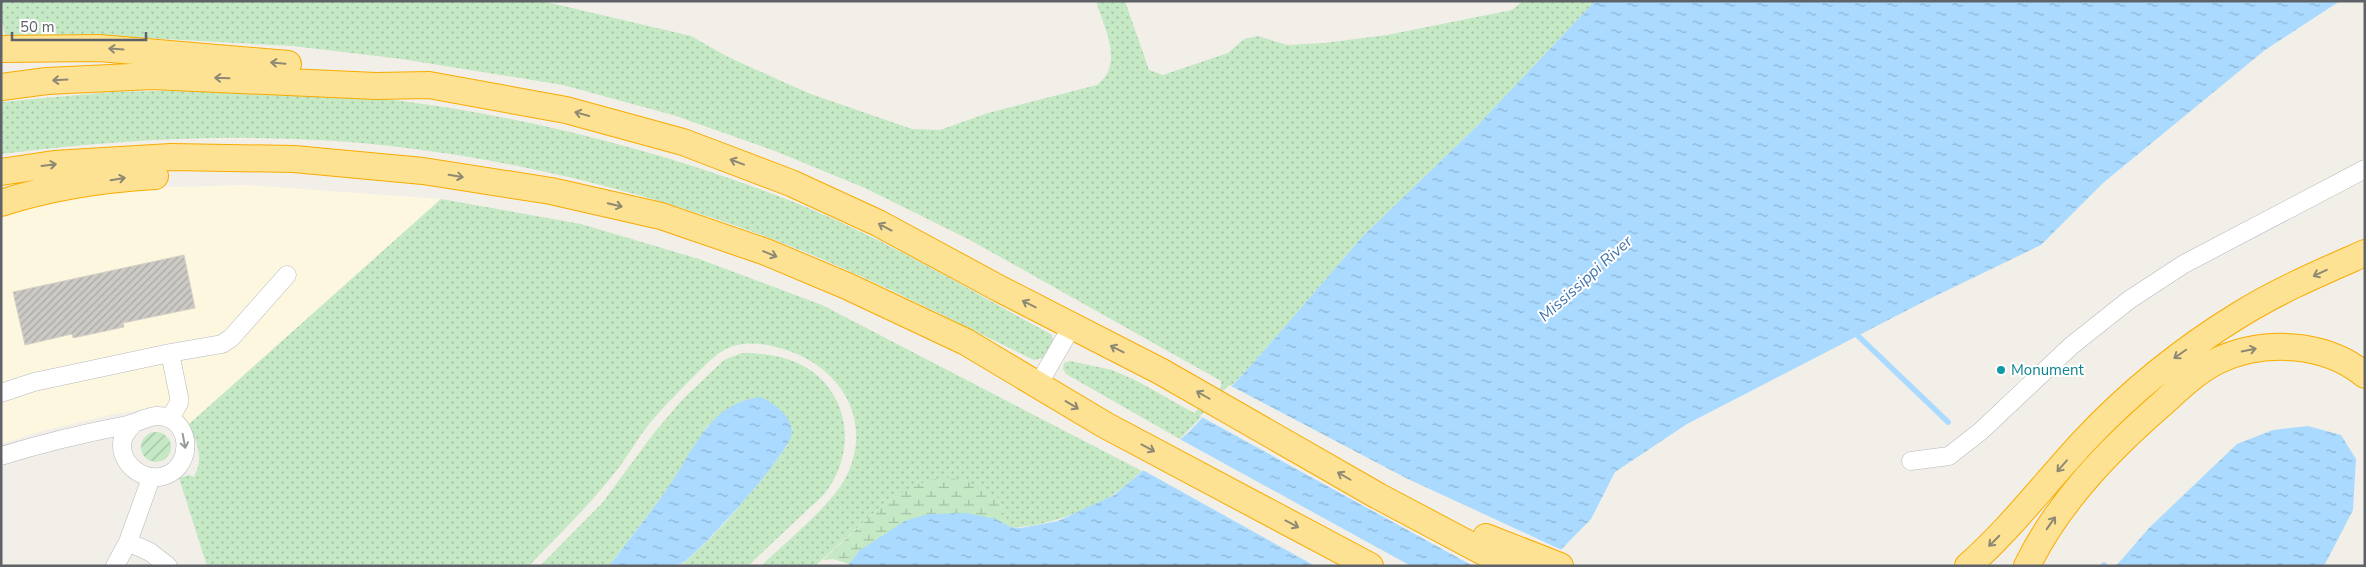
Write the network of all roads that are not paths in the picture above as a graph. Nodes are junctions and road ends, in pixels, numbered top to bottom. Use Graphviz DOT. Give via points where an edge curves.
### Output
graph roads {
  1 [pos="1,49"];
  2 [pos="376,86"];
  3 [pos="1,87"];
  4 [pos="423,170"];
  5 [pos="2365,170"];
  6 [pos="1,172"];
  7 [pos="1,202"];
  8 [pos="2365,253"];
  9 [pos="287,274"];
  10 [pos="1072,326"];
  11 [pos="170,353"];
  12 [pos="2365,375"];
  13 [pos="1038,385"];
  14 [pos="1,394"];
  15 [pos="170,418"];
  16 [pos="133,424"];
  17 [pos="1,456"];
  18 [pos="1911,461"];
  19 [pos="151,478"];
  20 [pos="1378,496"];
  21 [pos="128,542"];
  22 [pos="114,566"];
  23 [pos="168,566"];
  24 [pos="1370,566"];
  25 [pos="1510,566"];
  26 [pos="1560,566"];
  27 [pos="1968,566"];
  28 [pos="2027,566"];
  2 -- 1 [label="highway, one-way" via="315,66 99,48"];
  2 -- 3 [label="highway, one-way" via="152,76 47,81"];
  10 -- 2 [label="highway, one-way" via="878,223 791,183 683,142 537,104 429,85"];
  6 -- 4 [label="highway, one-way" via="54,164 171,157 294,159"];
  7 -- 4 [label="highway, one-way" via="128,178 261,169"];
  4 -- 13 [label="highway, one-way" via="551,191 669,219 766,252 966,342"];
  5 -- 18 [label="street" via="2184,264 2129,300 2072,346 1981,431 1948,456"];
  8 -- 27 [label="highway, one-way" via="2240,314 2175,357 2084,441 2002,534"];
  9 -- 11 [label="street" via="231,338 222,344"];
  10 -- 13 [label="street"];
  20 -- 10 [label="highway, one-way" via="1160,371"];
  11 -- 14 [label="street" via="34,382"];
  11 -- 15 [label="street" via="179,396 179,403"];
  28 -- 12 [label="highway, one-way" via="2057,514 2122,440 2193,377 2216,362 2238,352 2286,346 2337,358"];
  13 -- 24 [label="highway, one-way" via="1105,425"];
  15 -- 16 [label="street" via="158,416"];
  15 -- 19 [label="street, one-way" via="182,432 186,444 185,457 179,468 170,474"];
  16 -- 17 [label="street" via="67,437"];
  16 -- 19 [label="street" via="122,444 126,460 134,470"];
  19 -- 21 [label="street"];
  20 -- 25 [label="highway"];
  20 -- 26 [label="highway"];
  21 -- 22 [label="street"];
  21 -- 23 [label="street" via="150,552"];
}
